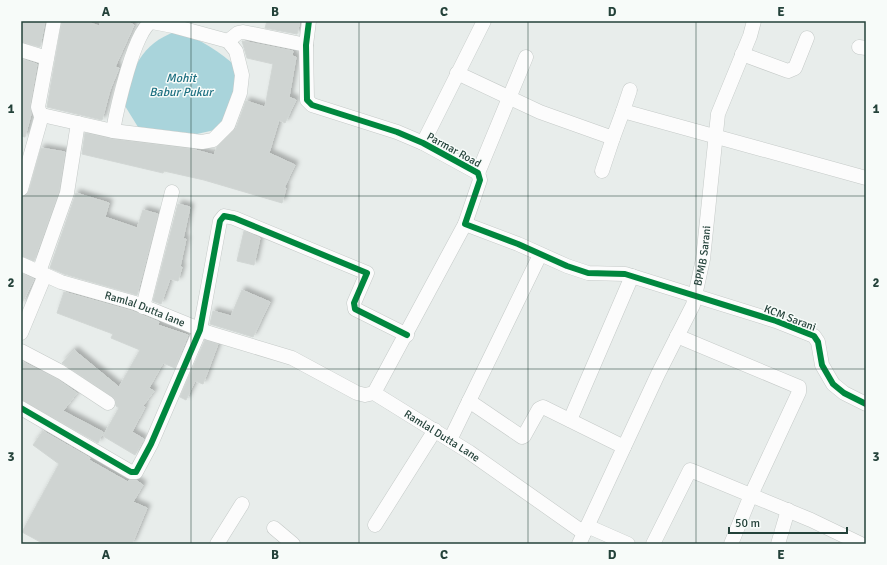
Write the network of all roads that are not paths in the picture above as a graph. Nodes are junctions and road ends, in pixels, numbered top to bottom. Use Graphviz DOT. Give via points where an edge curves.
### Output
graph roads {
  1 [pos="54,21"];
  2 [pos="308,21"];
  3 [pos="484,21"];
  4 [pos="754,21"];
  5 [pos="191,26"];
  6 [pos="807,38"];
  7 [pos="228,42"];
  8 [pos="306,45"];
  9 [pos="21,50"];
  10 [pos="742,54"];
  11 [pos="526,57"];
  12 [pos="47,58"];
  13 [pos="457,73"];
  14 [pos="630,90"];
  15 [pos="509,98"];
  16 [pos="623,111"];
  17 [pos="41,116"];
  18 [pos="78,123"];
  19 [pos="114,131"];
  20 [pos="715,137"];
  21 [pos="613,138"];
  22 [pos="422,143"];
  23 [pos="602,171"];
  24 [pos="478,173"];
  25 [pos="866,178"];
  26 [pos="21,189"];
  27 [pos="172,192"];
  28 [pos="465,224"];
  29 [pos="540,255"];
  30 [pos="21,264"];
  31 [pos="42,274"];
  32 [pos="632,276"];
  33 [pos="695,296"];
  34 [pos="143,307"];
  35 [pos="200,330"];
  36 [pos="21,333"];
  37 [pos="407,334"];
  38 [pos="677,336"];
  39 [pos="21,351"];
  40 [pos="292,358"];
  41 [pos="374,393"];
  42 [pos="468,401"];
  43 [pos="108,403"];
  44 [pos="866,404"];
  45 [pos="21,408"];
  46 [pos="570,420"];
  47 [pos="434,430"];
  48 [pos="450,440"];
  49 [pos="624,447"];
  50 [pos="751,495"];
  51 [pos="242,504"];
  52 [pos="788,510"];
  53 [pos="375,525"];
  54 [pos="274,528"];
  55 [pos="583,534"];
  56 [pos="217,544"];
  57 [pos="293,544"];
  58 [pos="628,544"];
  59 [pos="653,544"];
  60 [pos="731,544"];
  61 [pos="778,544"];
  62 [pos="861,544"];
  1 -- 12 [label="street"];
  2 -- 8 [label="street, Parmar Road"];
  3 -- 13 [label="street"];
  4 -- 10 [label="street, BPMB Sarani"];
  5 -- 7 [label="street"];
  5 -- 19 [label="street" via="152,22 145,26 119,100"];
  6 -- 10 [label="street" via="795,68 788,71"];
  7 -- 8 [label="street" via="243,32"];
  7 -- 19 [label="street" via="236,51 242,75 240,93 228,125 213,140 202,142"];
  8 -- 22 [label="street, Parmar Road" via="306,96 309,103"];
  9 -- 12 [label="street"];
  10 -- 20 [label="street, BPMB Sarani" via="718,114"];
  11 -- 15 [label="street"];
  12 -- 17 [label="street" via="38,107"];
  13 -- 15 [label="street"];
  13 -- 22 [label="street"];
  14 -- 16 [label="street"];
  15 -- 21 [label="street"];
  15 -- 24 [label="street"];
  16 -- 20 [label="street"];
  16 -- 21 [label="street"];
  17 -- 18 [label="street" via="44,114"];
  17 -- 26 [label="street"];
  18 -- 19 [label="street"];
  18 -- 31 [label="street" via="67,193"];
  20 -- 25 [label="street"];
  20 -- 33 [label="street, BPMB Sarani" via="703,259"];
  21 -- 23 [label="street"];
  22 -- 24 [label="street, Parmar Road"];
  24 -- 28 [label="street, Parmar Road" via="480,180"];
  27 -- 34 [label="street"];
  28 -- 29 [label="street"];
  28 -- 37 [label="street, Parmar Road"];
  29 -- 32 [label="street" via="588,273 620,273"];
  29 -- 42 [label="street"];
  30 -- 31 [label="street, Ramlal Dutta lane"];
  31 -- 34 [label="street, Ramlal Dutta lane"];
  31 -- 36 [label="street"];
  32 -- 33 [label="street"];
  32 -- 46 [label="street"];
  33 -- 38 [label="street, BPMB Sarani"];
  33 -- 44 [label="street, KCM Sarani" via="776,321 814,336 818,342 822,365 833,384"];
  34 -- 35 [label="street, Ramlal Dutta lane"];
  35 -- 37 [label="street" via="220,219 224,216 367,272 354,303 355,309"];
  35 -- 40 [label="street, Ramlal Dutta lane"];
  35 -- 45 [label="street" via="151,444 135,472"];
  37 -- 41 [label="street, Parmar Road"];
  38 -- 49 [label="street, BPMB Sarani"];
  38 -- 50 [label="street" via="799,387 799,392"];
  39 -- 43 [label="street" via="61,372"];
  40 -- 41 [label="street, Ramlal Dutta Lane" via="357,393"];
  41 -- 47 [label="street, Ramlal Dutta Lane"];
  42 -- 46 [label="street" via="522,437 541,408"];
  42 -- 48 [label="street"];
  46 -- 49 [label="street"];
  47 -- 48 [label="street, Ramlal Dutta Lane"];
  47 -- 53 [label="street"];
  48 -- 55 [label="street, Ramlal Dutta Lane"];
  49 -- 55 [label="street, BPMB Sarani"];
  50 -- 52 [label="street"];
  50 -- 59 [label="street" via="690,470"];
  50 -- 60 [label="street"];
  51 -- 56 [label="street"];
  52 -- 61 [label="street"];
  52 -- 62 [label="street"];
  54 -- 57 [label="street"];
  55 -- 58 [label="street, Ramlal Dutta Lane"];
}
